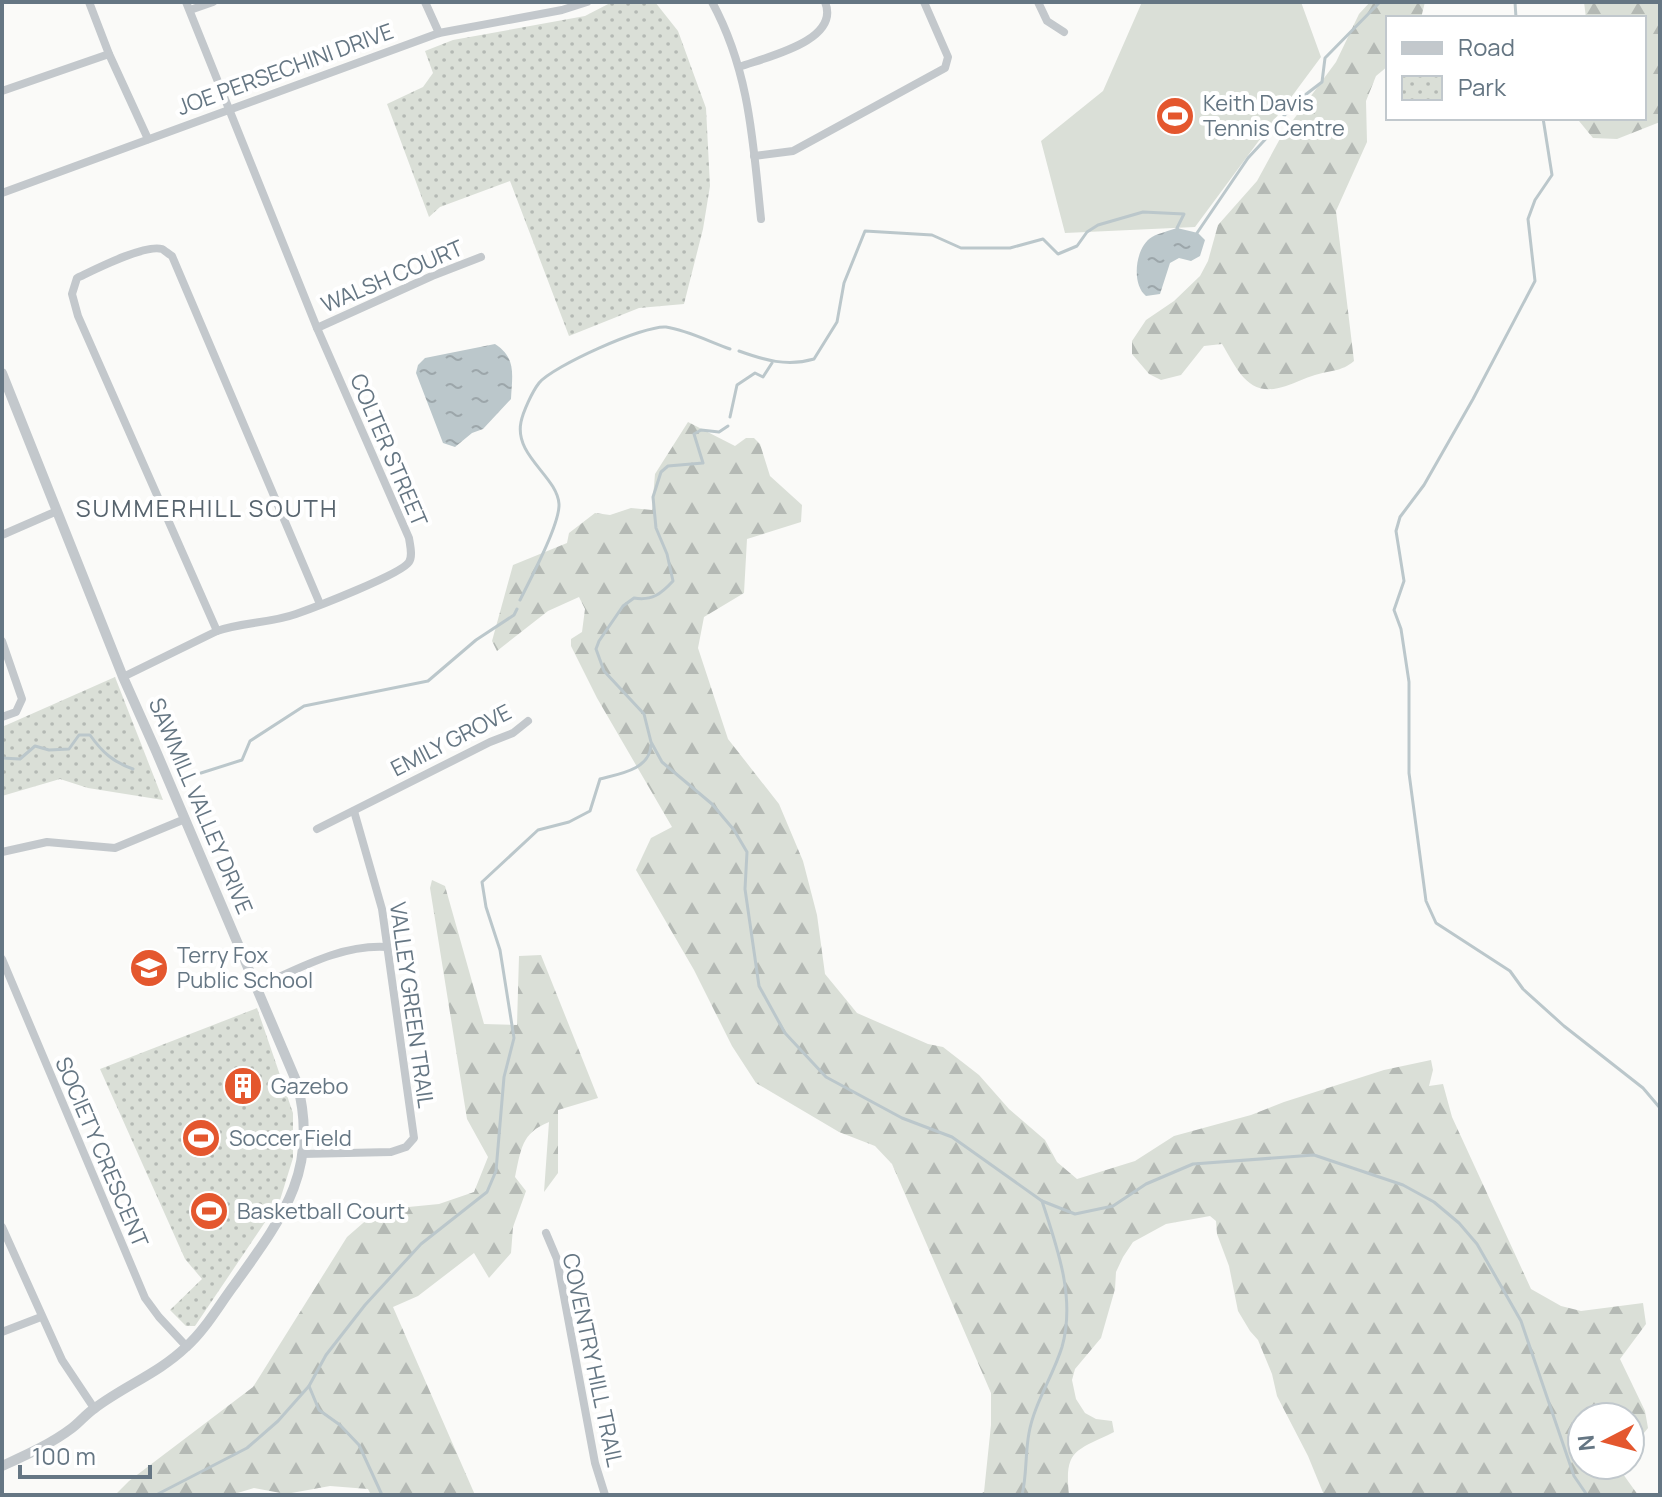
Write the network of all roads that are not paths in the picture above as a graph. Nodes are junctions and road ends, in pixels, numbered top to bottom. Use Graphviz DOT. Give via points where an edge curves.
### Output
graph roads {
  1 [pos="89,2"];
  2 [pos="213,2"];
  3 [pos="425,2"];
  4 [pos="537,2"];
  5 [pos="587,2"];
  6 [pos="712,2"];
  7 [pos="825,2"];
  8 [pos="924,2"];
  9 [pos="1038,2"];
  10 [pos="188,6"];
  11 [pos="540,14"];
  12 [pos="1064,32"];
  13 [pos="439,33"];
  14 [pos="109,54"];
  15 [pos="739,67"];
  16 [pos="2,91"];
  17 [pos="231,109"];
  18 [pos="148,139"];
  19 [pos="754,156"];
  20 [pos="2,193"];
  21 [pos="761,219"];
  22 [pos="481,257"];
  23 [pos="317,328"];
  24 [pos="2,373"];
  25 [pos="57,511"];
  26 [pos="2,535"];
  27 [pos="320,604"];
  28 [pos="217,631"];
  29 [pos="2,641"];
  30 [pos="123,677"];
  31 [pos="2,717"];
  32 [pos="528,721"];
  33 [pos="354,811"];
  34 [pos="185,819"];
  35 [pos="317,829"];
  36 [pos="2,852"];
  37 [pos="387,947"];
  38 [pos="2,959"];
  39 [pos="257,987"];
  40 [pos="302,1154"];
  41 [pos="2,1227"];
  42 [pos="546,1233"];
  43 [pos="41,1317"];
  44 [pos="2,1332"];
  45 [pos="187,1347"];
  46 [pos="94,1408"];
  47 [pos="2,1466"];
  48 [pos="605,1495"];
  1 -- 14 [label="street"];
  2 -- 10 [label="street"];
  3 -- 13 [label="street"];
  4 -- 11 [label="street"];
  5 -- 11 [label="street, JOE PERSECHINI DRIVE"];
  6 -- 15 [label="street"];
  7 -- 15 [label="street" via="828,16 821,31"];
  8 -- 19 [label="street" via="948,57 940,73 793,151"];
  9 -- 12 [label="street" via="1047,21"];
  10 -- 17 [label="street, COLTER STREET"];
  11 -- 13 [label="street, JOE PERSECHINI DRIVE"];
  13 -- 17 [label="street, JOE PERSECHINI DRIVE"];
  14 -- 16 [label="street"];
  14 -- 18 [label="street"];
  15 -- 19 [label="street"];
  17 -- 18 [label="street, JOE PERSECHINI DRIVE"];
  17 -- 23 [label="street, COLTER STREET"];
  18 -- 20 [label="street, JOE PERSECHINI DRIVE"];
  19 -- 21 [label="street"];
  22 -- 23 [label="street, WALSH COURT"];
  23 -- 27 [label="street, COLTER STREET" via="409,538 411,555 394,574"];
  24 -- 25 [label="street, SAWMILL VALLEY DRIVE"];
  25 -- 26 [label="street"];
  25 -- 30 [label="street, SAWMILL VALLEY DRIVE"];
  27 -- 28 [label="street, COLTER STREET" via="295,615"];
  27 -- 28 [label="street" via="172,256 154,249 114,259 77,278 72,294 78,316"];
  28 -- 30 [label="street, COLTER STREET"];
  29 -- 31 [label="street" via="22,699 16,712"];
  30 -- 34 [label="street, SAWMILL VALLEY DRIVE"];
  32 -- 33 [label="street, EMILY GROVE" via="510,735"];
  33 -- 35 [label="street"];
  33 -- 37 [label="street, VALLEY GREEN TRAIL" via="382,909"];
  34 -- 36 [label="street" via="115,848 47,842"];
  34 -- 39 [label="street, SAWMILL VALLEY DRIVE"];
  37 -- 39 [label="street" via="324,957"];
  37 -- 40 [label="street, VALLEY GREEN TRAIL" via="414,1138 391,1152"];
  38 -- 45 [label="street, SOCIETY CRESCENT" via="145,1298"];
  39 -- 40 [label="street, SAWMILL VALLEY DRIVE" via="297,1083 304,1110"];
  40 -- 45 [label="street, SAWMILL VALLEY DRIVE" via="291,1199 271,1234"];
  41 -- 43 [label="street"];
  42 -- 48 [label="street, COVENTRY HILL TRAIL" via="557,1259"];
  43 -- 44 [label="street"];
  43 -- 46 [label="street"];
  45 -- 46 [label="street, SAWMILL VALLEY DRIVE"];
  46 -- 47 [label="street, SAWMILL VALLEY DRIVE" via="41,1448"];
}
